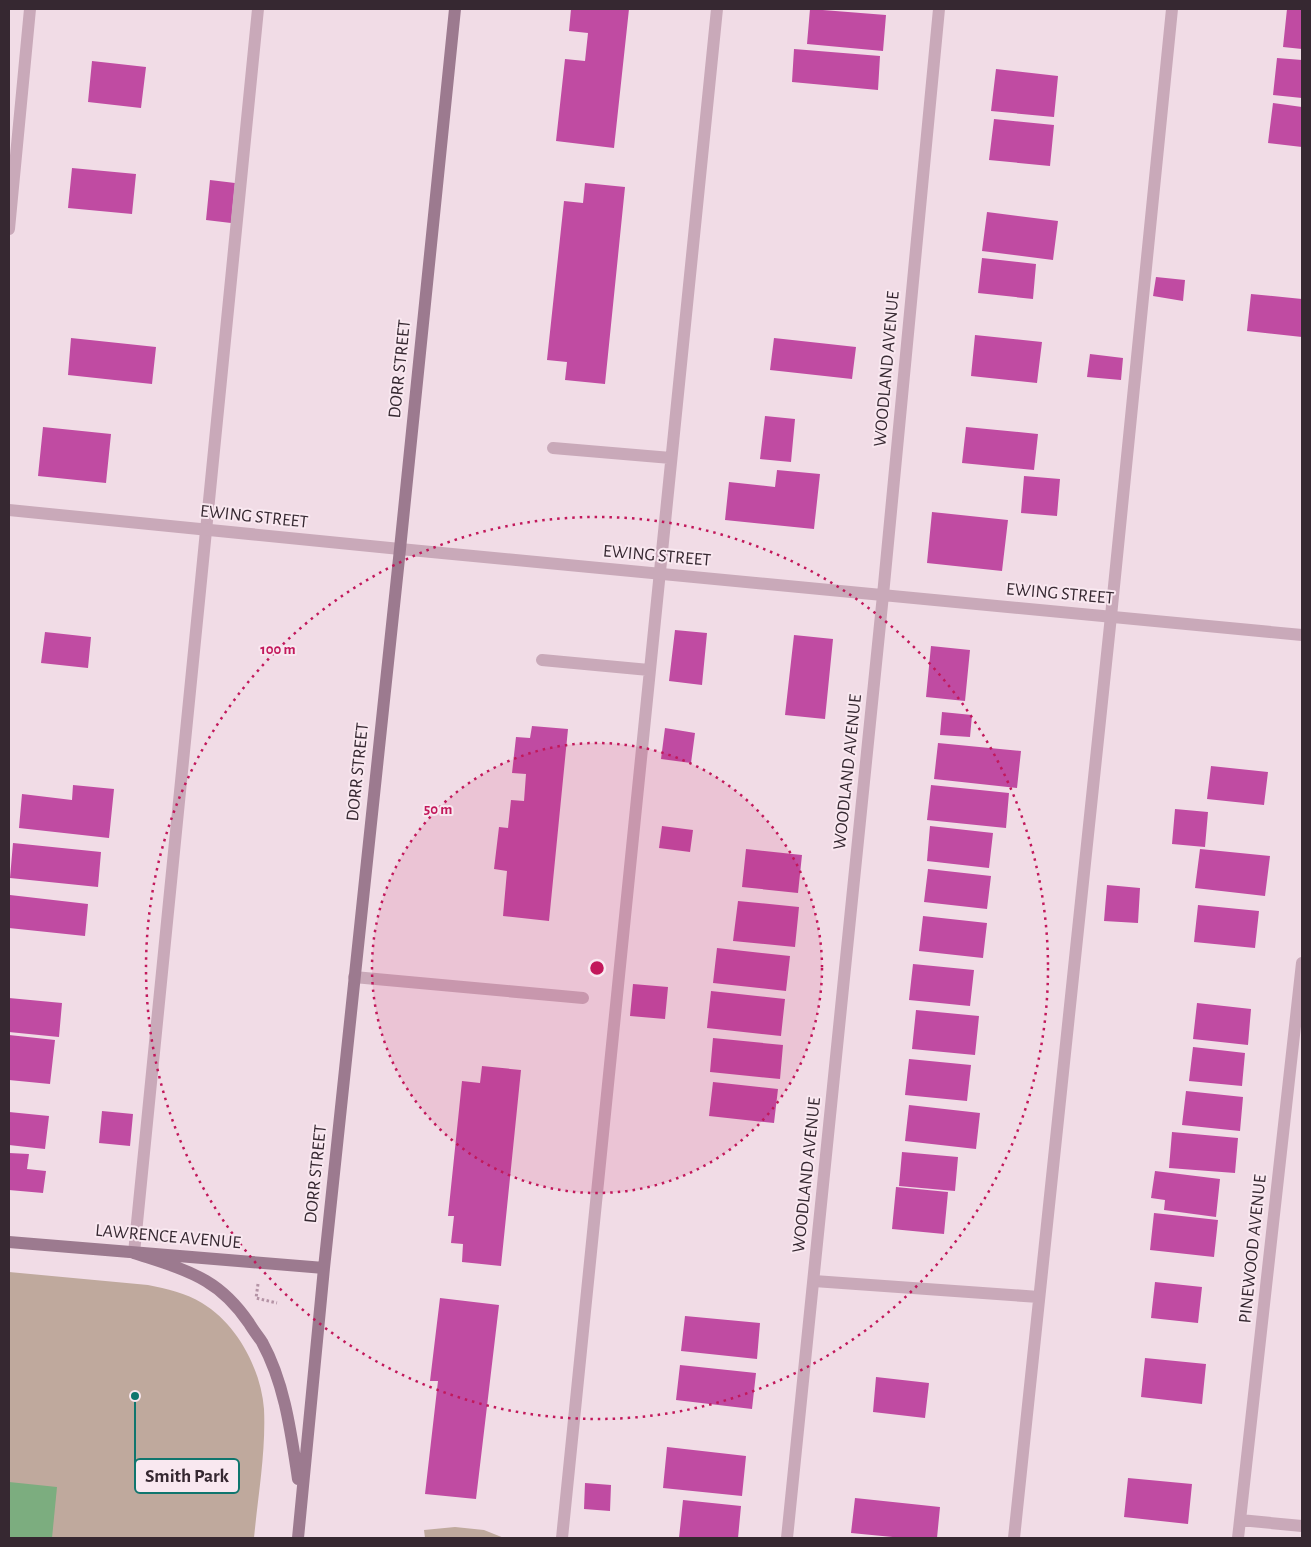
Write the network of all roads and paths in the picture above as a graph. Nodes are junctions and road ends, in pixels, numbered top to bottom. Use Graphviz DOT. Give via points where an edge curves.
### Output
graph roads {
  1 [pos="30,9"];
  2 [pos="258,9"];
  3 [pos="455,9"];
  4 [pos="717,9"];
  5 [pos="939,9"];
  6 [pos="1172,9"];
  7 [pos="9,229"];
  8 [pos="553,448"];
  9 [pos="671,458"];
  10 [pos="9,510"];
  11 [pos="207,530"];
  12 [pos="400,549"];
  13 [pos="659,574"];
  14 [pos="883,595"];
  15 [pos="1111,616"];
  16 [pos="1302,635"];
  17 [pos="542,660"];
  18 [pos="649,670"];
  19 [pos="1302,963"];
  20 [pos="354,976"];
  21 [pos="582,998"];
  22 [pos="9,1242"];
  23 [pos="134,1253"];
  24 [pos="324,1268"];
  25 [pos="814,1281"];
  26 [pos="258,1284"];
  27 [pos="1039,1297"];
  28 [pos="277,1303"];
  29 [pos="301,1498"];
  30 [pos="1240,1520"];
  31 [pos="1302,1526"];
  32 [pos="298,1538"];
  33 [pos="562,1538"];
  34 [pos="788,1538"];
  35 [pos="1014,1538"];
  36 [pos="1238,1538"];
  1 -- 7 [label="street"];
  2 -- 11 [label="street"];
  3 -- 12 [label="main road, DORR STREET"];
  4 -- 9 [label="street"];
  5 -- 14 [label="street, WOODLAND AVENUE"];
  6 -- 15 [label="street"];
  8 -- 9 [label="street"];
  9 -- 13 [label="street"];
  10 -- 11 [label="street, EWING STREET"];
  11 -- 12 [label="street, EWING STREET"];
  11 -- 23 [label="street"];
  12 -- 13 [label="street, EWING STREET"];
  12 -- 20 [label="main road, DORR STREET"];
  13 -- 14 [label="street, EWING STREET"];
  13 -- 18 [label="street"];
  14 -- 15 [label="street, EWING STREET"];
  14 -- 25 [label="street, WOODLAND AVENUE"];
  15 -- 16 [label="street, EWING STREET"];
  15 -- 27 [label="street"];
  17 -- 18 [label="street"];
  18 -- 33 [label="street"];
  19 -- 30 [label="street, PINEWOOD AVENUE"];
  20 -- 21 [label="street"];
  20 -- 24 [label="main road, DORR STREET"];
  22 -- 23 [label="main road, LAWRENCE AVENUE"];
  23 -- 24 [label="main road, LAWRENCE AVENUE"];
  23 -- 29 [label="main road" via="206,1281 241,1312 262,1342 277,1377 288,1420"];
  24 -- 29 [label="main road, DORR STREET"];
  25 -- 27 [label="street"];
  25 -- 34 [label="street, WOODLAND AVENUE"];
  26 -- 28 [label="path" via="256,1298"];
  27 -- 35 [label="street"];
  29 -- 32 [label="main road, DORR STREET"];
  30 -- 31 [label="street"];
  30 -- 36 [label="street, PINEWOOD AVENUE"];
}
